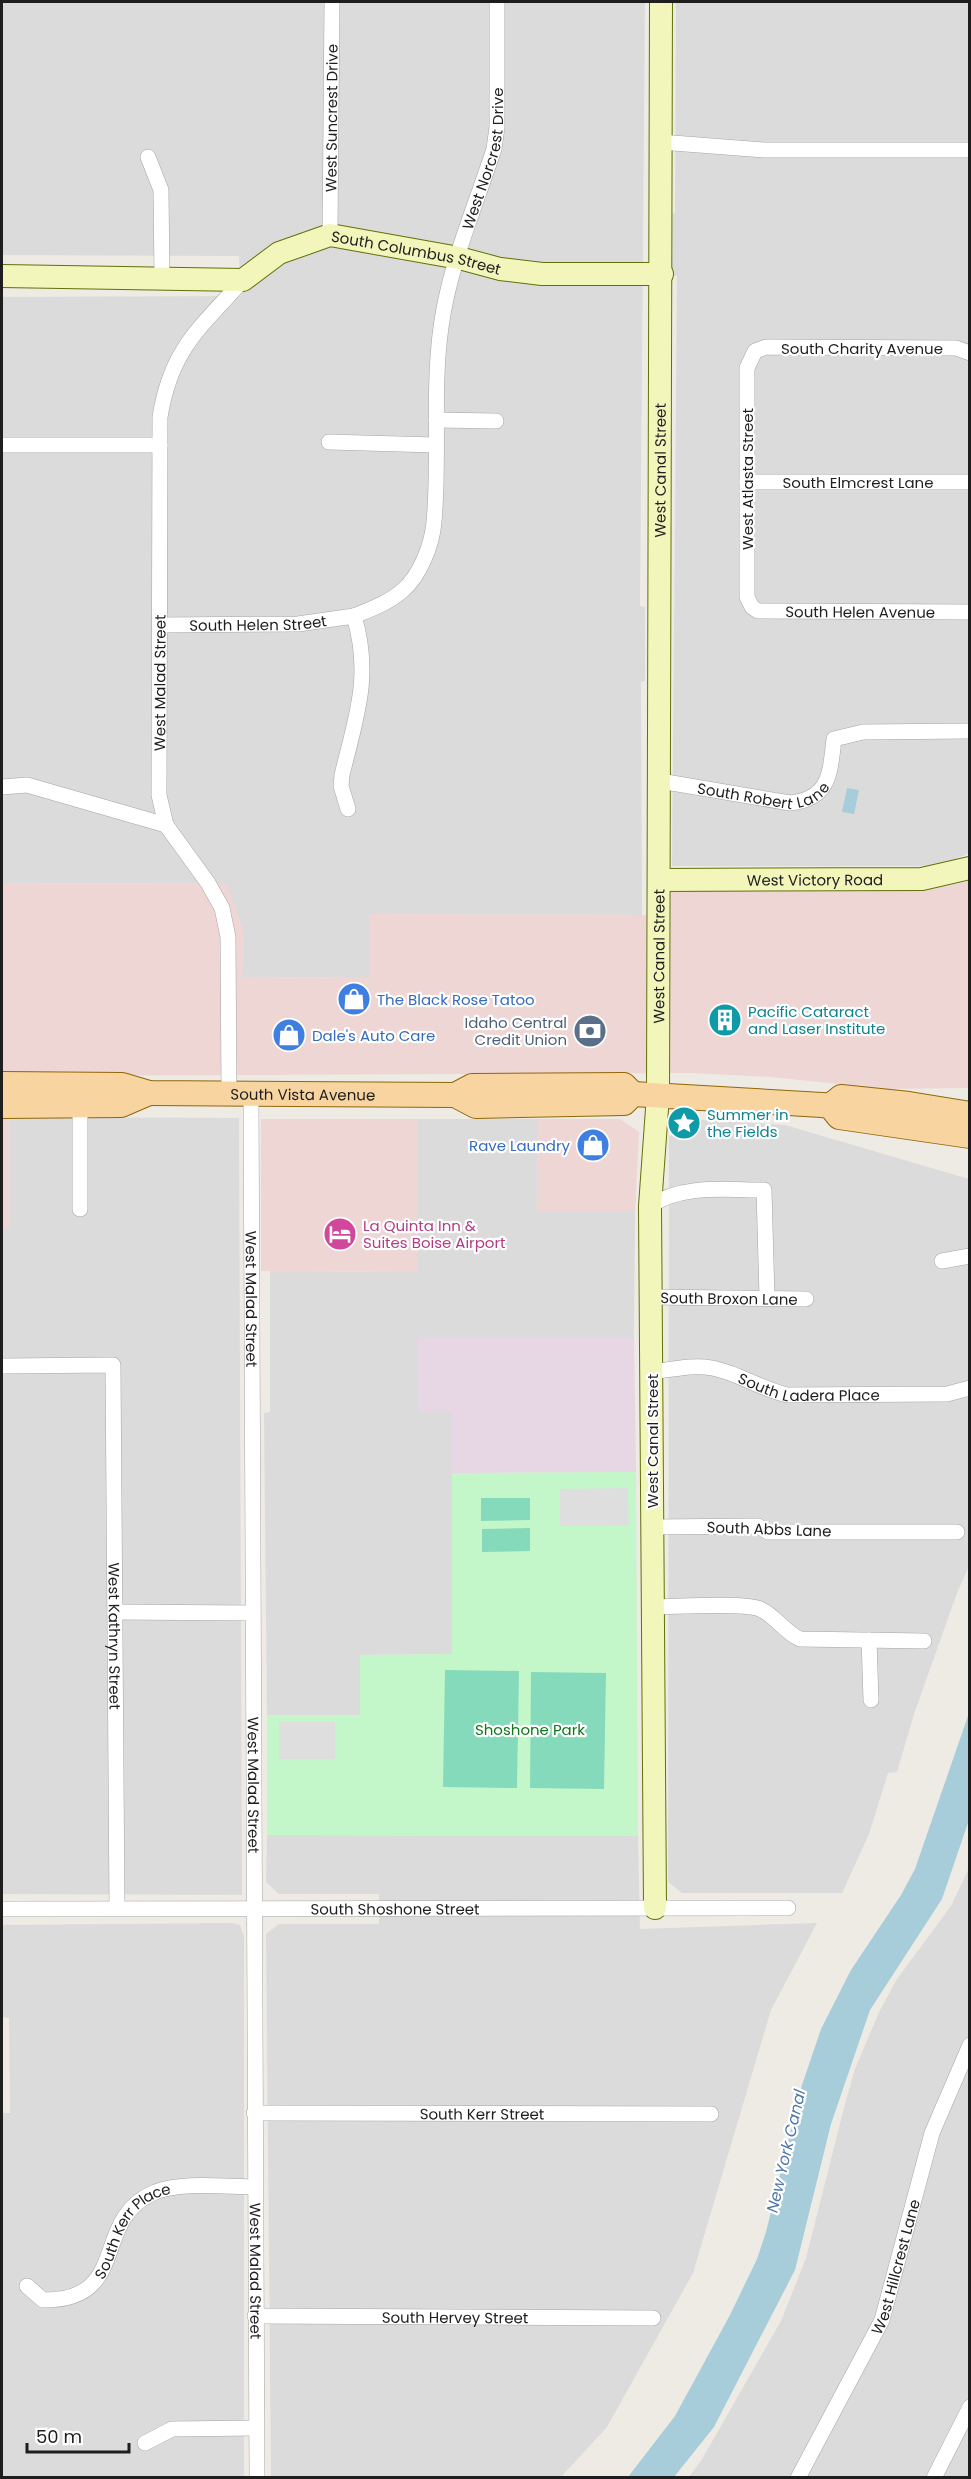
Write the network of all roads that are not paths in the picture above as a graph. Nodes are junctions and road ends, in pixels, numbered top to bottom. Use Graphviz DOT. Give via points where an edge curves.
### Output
graph roads {
  1 [pos="332,2"];
  2 [pos="497,2"];
  3 [pos="661,2"];
  4 [pos="660,142"];
  5 [pos="969,150"];
  6 [pos="148,157"];
  7 [pos="330,235"];
  8 [pos="459,258"];
  9 [pos="662,274"];
  10 [pos="2,276"];
  11 [pos="162,278"];
  12 [pos="243,280"];
  13 [pos="755,351"];
  14 [pos="969,352"];
  15 [pos="436,420"];
  16 [pos="496,421"];
  17 [pos="329,442"];
  18 [pos="2,445"];
  19 [pos="160,445"];
  20 [pos="435,445"];
  21 [pos="747,482"];
  22 [pos="969,482"];
  23 [pos="752,607"];
  24 [pos="969,612"];
  25 [pos="354,616"];
  26 [pos="160,624"];
  27 [pos="969,731"];
  28 [pos="660,782"];
  29 [pos="2,787"];
  30 [pos="348,809"];
  31 [pos="166,825"];
  32 [pos="969,868"];
  33 [pos="659,880"];
  34 [pos="2,1084"];
  35 [pos="149,1093"];
  36 [pos="240,1093"];
  37 [pos="658,1095"];
  38 [pos="2,1106"];
  39 [pos="80,1106"];
  40 [pos="830,1106"];
  41 [pos="969,1114"];
  42 [pos="969,1136"];
  43 [pos="650,1206"];
  44 [pos="80,1209"];
  45 [pos="969,1256"];
  46 [pos="942,1261"];
  47 [pos="651,1297"];
  48 [pos="767,1299"];
  49 [pos="806,1299"];
  50 [pos="2,1366"];
  51 [pos="651,1372"];
  52 [pos="969,1388"];
  53 [pos="652,1527"];
  54 [pos="957,1532"];
  55 [pos="653,1607"];
  56 [pos="115,1612"];
  57 [pos="252,1612"];
  58 [pos="869,1640"];
  59 [pos="924,1641"];
  60 [pos="871,1700"];
  61 [pos="117,1908"];
  62 [pos="253,1908"];
  63 [pos="655,1908"];
  64 [pos="788,1908"];
  65 [pos="2,1909"];
  66 [pos="969,2045"];
  67 [pos="255,2113"];
  68 [pos="711,2114"];
  69 [pos="255,2187"];
  70 [pos="27,2286"];
  71 [pos="255,2316"];
  72 [pos="653,2318"];
  73 [pos="969,2407"];
  74 [pos="256,2428"];
  75 [pos="145,2443"];
  76 [pos="257,2478"];
  77 [pos="798,2478"];
  78 [pos="934,2478"];
  1 -- 7 [label="street, West Suncrest Drive"];
  2 -- 8 [label="street, West Norcrest Drive" via="494,149"];
  3 -- 4 [label="street, West Canal Street"];
  4 -- 5 [label="street" via="764,150"];
  4 -- 9 [label="street, West Canal Street"];
  6 -- 11 [label="street" via="161,190"];
  7 -- 8 [label="street, South Columbus Street"];
  7 -- 12 [label="street, South Columbus Street" via="279,253"];
  8 -- 9 [label="street, South Columbus Street" via="542,274"];
  8 -- 15 [label="street, West Norcrest Drive" via="441,326"];
  9 -- 28 [label="street, West Canal Street"];
  10 -- 11 [label="street"];
  11 -- 12 [label="street"];
  12 -- 19 [label="street, West Malad Street" via="176,359 164,396"];
  13 -- 14 [label="street, South Charity Avenue" via="766,347 956,348"];
  13 -- 21 [label="street, West Atlasta Street" via="747,368"];
  15 -- 16 [label="street"];
  15 -- 20 [label="street, West Norcrest Drive"];
  17 -- 20 [label="street"];
  18 -- 19 [label="street"];
  19 -- 26 [label="street, West Malad Street"];
  20 -- 25 [label="street, West Norcrest Drive" via="434,524 424,559 404,590 380,606"];
  21 -- 22 [label="street, South Elmcrest Lane"];
  21 -- 23 [label="street, West Atlasta Street" via="747,597"];
  23 -- 24 [label="street, South Helen Avenue" via="766,613"];
  25 -- 26 [label="street, South Helen Street" via="298,624"];
  25 -- 30 [label="street" via="362,641 363,691 342,775"];
  26 -- 31 [label="street, West Malad Street" via="159,795"];
  27 -- 28 [label="street, South Robert Lane" via="863,732 834,739 821,791 808,802 790,803"];
  28 -- 33 [label="street, West Canal Street"];
  29 -- 31 [label="street" via="27,785"];
  31 -- 36 [label="street, West Malad Street" via="222,908 228,937"];
  32 -- 33 [label="street, West Victory Road" via="921,879"];
  33 -- 37 [label="street, West Canal Street"];
  34 -- 35 [label="main road, South Vista Avenue" via="122,1084"];
  35 -- 36 [label="main road, South Vista Avenue"];
  35 -- 39 [label="main road, South Vista Avenue" via="121,1106"];
  36 -- 37 [label="main road, South Vista Avenue" via="456,1095 476,1106 624,1103 633,1094"];
  36 -- 57 [label="street, West Malad Street"];
  37 -- 40 [label="main road, South Vista Avenue"];
  37 -- 43 [label="street, West Canal Street"];
  38 -- 39 [label="main road, South Vista Avenue"];
  39 -- 44 [label="street"];
  40 -- 41 [label="main road, South Vista Avenue" via="841,1097"];
  40 -- 42 [label="main road, South Vista Avenue" via="839,1118"];
  43 -- 47 [label="street, West Canal Street"];
  43 -- 48 [label="street" via="683,1191 764,1190"];
  45 -- 46 [label="street"];
  47 -- 48 [label="street, South Broxon Lane"];
  47 -- 51 [label="street, West Canal Street"];
  48 -- 49 [label="street, South Broxon Lane"];
  50 -- 56 [label="street, West Kathryn Street" via="113,1365"];
  51 -- 52 [label="street, South Ladera Place" via="711,1367 787,1395 947,1394"];
  51 -- 53 [label="street, West Canal Street"];
  53 -- 54 [label="street, South Abbs Lane" via="758,1526 768,1532"];
  53 -- 55 [label="street, West Canal Street"];
  55 -- 58 [label="street" via="751,1606 766,1612 790,1635 801,1639"];
  55 -- 63 [label="street, West Canal Street"];
  56 -- 57 [label="street"];
  56 -- 61 [label="street, West Kathryn Street"];
  57 -- 62 [label="street, West Malad Street"];
  58 -- 59 [label="street"];
  58 -- 60 [label="street"];
  61 -- 62 [label="street, South Shoshone Street"];
  61 -- 65 [label="street, South Shoshone Street"];
  62 -- 63 [label="street, South Shoshone Street"];
  62 -- 67 [label="street, West Malad Street"];
  63 -- 64 [label="street, South Shoshone Street"];
  66 -- 77 [label="street, West Hillcrest Lane" via="932,2133 882,2320"];
  67 -- 68 [label="street, South Kerr Street"];
  67 -- 69 [label="street, West Malad Street"];
  69 -- 70 [label="street, South Kerr Place" via="174,2187 155,2192 139,2200 125,2215 100,2275 90,2287 65,2300 43,2300"];
  69 -- 71 [label="street, West Malad Street"];
  71 -- 72 [label="street, South Hervey Street"];
  71 -- 74 [label="street, West Malad Street"];
  73 -- 78 [label="street"];
  74 -- 75 [label="street" via="172,2429"];
  74 -- 76 [label="street, West Malad Street"];
}
